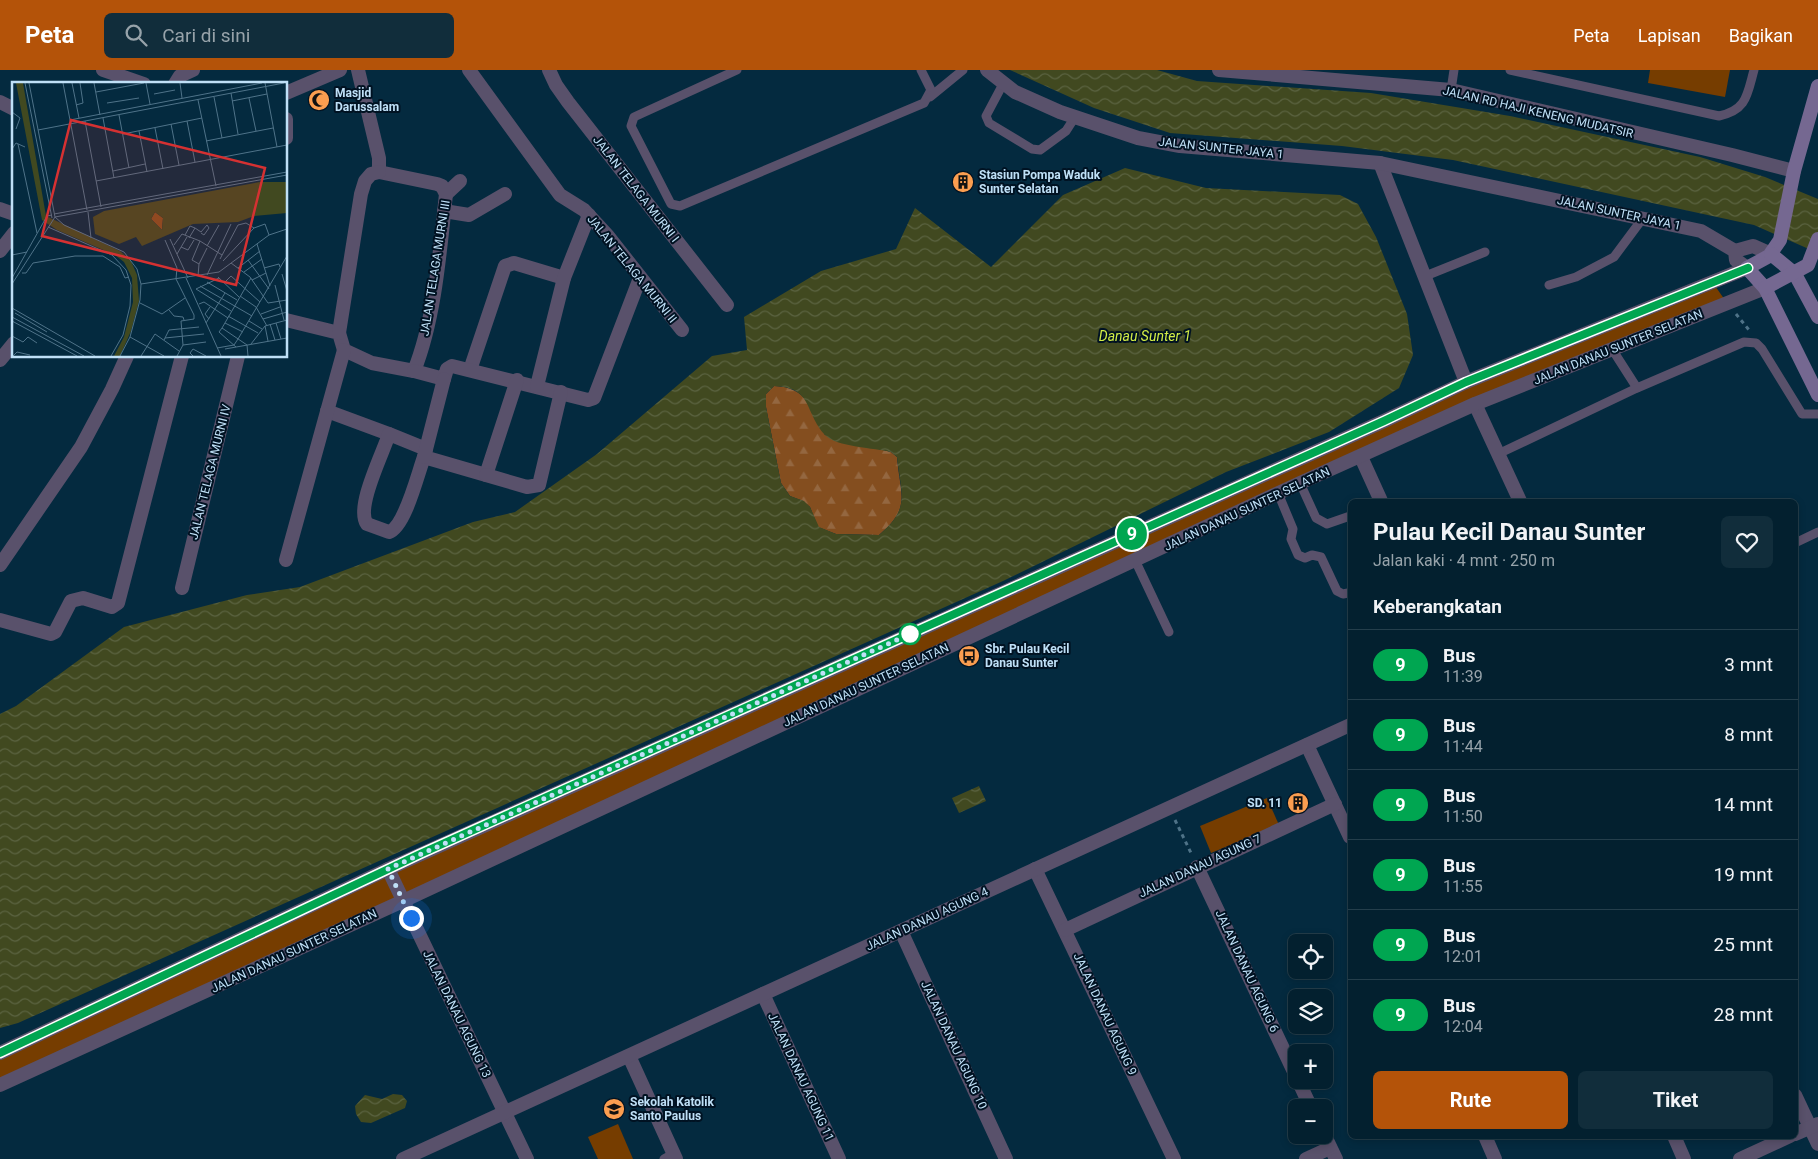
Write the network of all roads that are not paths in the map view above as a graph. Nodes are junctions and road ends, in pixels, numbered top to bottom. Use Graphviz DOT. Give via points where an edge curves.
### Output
graph roads {
  1 [pos="193,70"];
  2 [pos="340,70"];
  3 [pos="358,70"];
  4 [pos="470,70"];
  5 [pos="549,70"];
  6 [pos="737,70"];
  7 [pos="921,70"];
  8 [pos="963,70"];
  9 [pos="988,70"];
  10 [pos="1219,70"];
  11 [pos="1454,70"];
  12 [pos="1510,70"];
  13 [pos="1754,70"];
  14 [pos="104,75"];
  15 [pos="135,82"];
  16 [pos="176,82"];
  17 [pos="1003,84"];
  18 [pos="1818,86"];
  19 [pos="1451,90"];
  20 [pos="288,92"];
  21 [pos="930,97"];
  22 [pos="0,102"];
  23 [pos="12,108"];
  24 [pos="1075,117"];
  25 [pos="1380,163"];
  26 [pos="1794,171"];
  27 [pos="379,172"];
  28 [pos="460,181"];
  29 [pos="446,194"];
  30 [pos="505,194"];
  31 [pos="0,209"];
  32 [pos="444,211"];
  33 [pos="12,213"];
  34 [pos="589,215"];
  35 [pos="1643,218"];
  36 [pos="12,236"];
  37 [pos="1818,239"];
  38 [pos="0,251"];
  39 [pos="1735,251"];
  40 [pos="1486,252"];
  41 [pos="1771,254"];
  42 [pos="1748,268"];
  43 [pos="1795,274"];
  44 [pos="1423,277"];
  45 [pos="564,278"];
  46 [pos="640,278"];
  47 [pos="1548,285"];
  48 [pos="1765,288"];
  49 [pos="727,305"];
  50 [pos="1818,317"];
  51 [pos="288,320"];
  52 [pos="682,330"];
  53 [pos="340,333"];
  54 [pos="12,345"];
  55 [pos="1612,349"];
  56 [pos="344,350"];
  57 [pos="126,358"];
  58 [pos="181,358"];
  59 [pos="238,358"];
  60 [pos="0,360"];
  61 [pos="470,370"];
  62 [pos="414,371"];
  63 [pos="444,379"];
  64 [pos="517,380"];
  65 [pos="1466,382"];
  66 [pos="537,386"];
  67 [pos="1637,388"];
  68 [pos="561,392"];
  69 [pos="1818,395"];
  70 [pos="1475,404"];
  71 [pos="327,411"];
  72 [pos="1818,414"];
  73 [pos="389,434"];
  74 [pos="425,453"];
  75 [pos="1498,454"];
  76 [pos="1360,457"];
  77 [pos="486,475"];
  78 [pos="1300,483"];
  79 [pos="1278,493"];
  80 [pos="1380,499"];
  81 [pos="1519,499"];
  82 [pos="1348,517"];
  83 [pos="1818,532"];
  84 [pos="1798,541"];
  85 [pos="286,560"];
  86 [pos="1135,560"];
  87 [pos="0,565"];
  88 [pos="182,588"];
  89 [pos="1348,593"];
  90 [pos="0,620"];
  91 [pos="1170,632"];
  92 [pos="1348,726"];
  93 [pos="1307,745"];
  94 [pos="1335,804"];
  95 [pos="1348,833"];
  96 [pos="1197,867"];
  97 [pos="388,869"];
  98 [pos="1035,869"];
  99 [pos="403,901"];
  100 [pos="1065,930"];
  101 [pos="901,931"];
  102 [pos="763,994"];
  103 [pos="0,1053"];
  104 [pos="629,1056"];
  105 [pos="1288,1059"];
  106 [pos="0,1086"];
  107 [pos="1798,1100"];
  108 [pos="505,1113"];
  109 [pos="1814,1126"];
  110 [pos="1798,1133"];
  111 [pos="1486,1139"];
  112 [pos="1675,1139"];
  113 [pos="1785,1139"];
  114 [pos="1818,1144"];
  115 [pos="1333,1153"];
  116 [pos="671,1158"];
  117 [pos="403,1159"];
  118 [pos="527,1159"];
  119 [pos="839,1159"];
  120 [pos="1006,1159"];
  121 [pos="1174,1159"];
  122 [pos="1306,1159"];
  123 [pos="1495,1159"];
  124 [pos="1684,1159"];
  125 [pos="1740,1159"];
  1 -- 16 [label="street" via="180,76"];
  2 -- 20 [label="street"];
  3 -- 27 [label="street" via="379,158"];
  4 -- 34 [label="street, JALAN TELAGA MURNI II" via="560,195"];
  5 -- 49 [label="street, JALAN TELAGA MURNI I" via="568,102"];
  6 -- 21 [label="lane" via="634,116 631,126 671,204 680,206 924,103"];
  7 -- 21 [label="lane" via="931,90"];
  8 -- 21 [label="lane"];
  9 -- 17 [label="street, JALAN SUNTER JAYA 1"];
  10 -- 19 [label="street, JALAN RD HAJI KENENG MUDATSIR"];
  11 -- 19 [label="lane"];
  12 -- 13 [label="lane" via="1719,116 1734,112 1745,100"];
  14 -- 15 [label="street"];
  17 -- 24 [label="street, JALAN SUNTER JAYA 1"];
  17 -- 24 [label="lane" via="986,116 989,123 1032,149 1040,150 1066,131"];
  18 -- 26 [label="main road"];
  19 -- 26 [label="street, JALAN RD HAJI KENENG MUDATSIR"];
  22 -- 23 [label="street"];
  24 -- 25 [label="street, JALAN SUNTER JAYA 1" via="1138,138 1180,146"];
  25 -- 35 [label="street, JALAN SUNTER JAYA 1"];
  25 -- 44 [label="street"];
  26 -- 41 [label="main road" via="1780,237"];
  27 -- 29 [label="street, JALAN TELAGA MURNI III" via="437,184"];
  27 -- 53 [label="street" via="371,174 365,181 361,194"];
  28 -- 29 [label="street"];
  29 -- 32 [label="street, JALAN TELAGA MURNI III"];
  30 -- 32 [label="street" via="469,215"];
  31 -- 33 [label="street"];
  32 -- 62 [label="street, JALAN TELAGA MURNI III" via="433,298 421,355"];
  34 -- 45 [label="street"];
  34 -- 46 [label="street, JALAN TELAGA MURNI II"];
  35 -- 39 [label="street, JALAN SUNTER JAYA 1" via="1701,231"];
  35 -- 47 [label="lane" via="1614,257 1576,277"];
  36 -- 38 [label="street"];
  37 -- 43 [label="main road" via="1808,265"];
  39 -- 41 [label="street" via="1753,246"];
  39 -- 42 [label="street, JALAN SUNTER JAYA 1" via="1736,260"];
  40 -- 44 [label="lane"];
  41 -- 42 [label="main road"];
  41 -- 43 [label="main road"];
  42 -- 48 [label="main road"];
  42 -- 65 [label="street, JALAN DANAU SUNTER SELATAN"];
  43 -- 48 [label="main road"];
  43 -- 50 [label="main road"];
  44 -- 65 [label="street"];
  45 -- 61 [label="street" via="514,262 505,266"];
  45 -- 66 [label="street"];
  46 -- 52 [label="street, JALAN TELAGA MURNI II"];
  46 -- 68 [label="street" via="596,396 588,400"];
  48 -- 55 [label="street, JALAN DANAU SUNTER SELATAN"];
  48 -- 69 [label="main road"];
  51 -- 53 [label="street"];
  53 -- 56 [label="street"];
  54 -- 60 [label="street"];
  55 -- 67 [label="lane"];
  55 -- 70 [label="street, JALAN DANAU SUNTER SELATAN"];
  56 -- 62 [label="street" via="372,363"];
  56 -- 71 [label="street"];
  57 -- 87 [label="street" via="81,447"];
  58 -- 90 [label="street" via="118,603 112,607 83,598 71,601 51,634"];
  59 -- 88 [label="street, JALAN TELAGA MURNI IV"];
  61 -- 63 [label="street" via="450,366"];
  61 -- 64 [label="street"];
  62 -- 63 [label="street"];
  63 -- 74 [label="street"];
  64 -- 66 [label="street"];
  64 -- 77 [label="street"];
  65 -- 97 [label="street, JALAN DANAU SUNTER SELATAN"];
  66 -- 68 [label="street"];
  67 -- 72 [label="lane" via="1744,342 1756,343 1797,409 1806,415"];
  67 -- 75 [label="lane"];
  68 -- 77 [label="street" via="539,486 527,487"];
  70 -- 75 [label="street"];
  70 -- 76 [label="street, JALAN DANAU SUNTER SELATAN"];
  71 -- 73 [label="street"];
  71 -- 85 [label="street"];
  73 -- 74 [label="street"];
  73 -- 74 [label="street" via="362,513 367,524 389,532 396,528"];
  74 -- 77 [label="street"];
  75 -- 81 [label="street"];
  76 -- 78 [label="street, JALAN DANAU SUNTER SELATAN"];
  76 -- 80 [label="street"];
  78 -- 79 [label="street, JALAN DANAU SUNTER SELATAN"];
  78 -- 82 [label="lane" via="1316,518 1327,524"];
  79 -- 86 [label="street, JALAN DANAU SUNTER SELATAN"];
  79 -- 89 [label="lane" via="1294,529 1290,539 1298,555 1321,557 1337,591"];
  83 -- 84 [label="lane"];
  86 -- 91 [label="lane"];
  86 -- 99 [label="street, JALAN DANAU SUNTER SELATAN"];
  92 -- 93 [label="street, JALAN DANAU AGUNG 4"];
  93 -- 94 [label="street"];
  93 -- 98 [label="street, JALAN DANAU AGUNG 4"];
  94 -- 95 [label="street"];
  94 -- 96 [label="street, JALAN DANAU AGUNG 7"];
  96 -- 100 [label="street, JALAN DANAU AGUNG 7"];
  96 -- 105 [label="street, JALAN DANAU AGUNG 6"];
  97 -- 99 [label="street, JALAN DANAU AGUNG 13"];
  97 -- 103 [label="street, JALAN DANAU SUNTER SELATAN"];
  98 -- 100 [label="street, JALAN DANAU AGUNG 9"];
  98 -- 101 [label="street, JALAN DANAU AGUNG 4"];
  99 -- 106 [label="street, JALAN DANAU SUNTER SELATAN"];
  99 -- 108 [label="street, JALAN DANAU AGUNG 13"];
  100 -- 121 [label="street, JALAN DANAU AGUNG 9"];
  101 -- 102 [label="street, JALAN DANAU AGUNG 4"];
  101 -- 120 [label="street, JALAN DANAU AGUNG 10"];
  102 -- 104 [label="street, JALAN DANAU AGUNG 4"];
  102 -- 119 [label="street, JALAN DANAU AGUNG 11"];
  104 -- 108 [label="street, JALAN DANAU AGUNG 4"];
  104 -- 116 [label="street"];
  107 -- 109 [label="street"];
  108 -- 117 [label="street, JALAN DANAU AGUNG 4"];
  108 -- 118 [label="street, JALAN DANAU AGUNG 13"];
  109 -- 110 [label="street"];
  109 -- 114 [label="street"];
  111 -- 123 [label="street"];
  112 -- 124 [label="street"];
  113 -- 125 [label="street"];
  115 -- 122 [label="street"];
}
